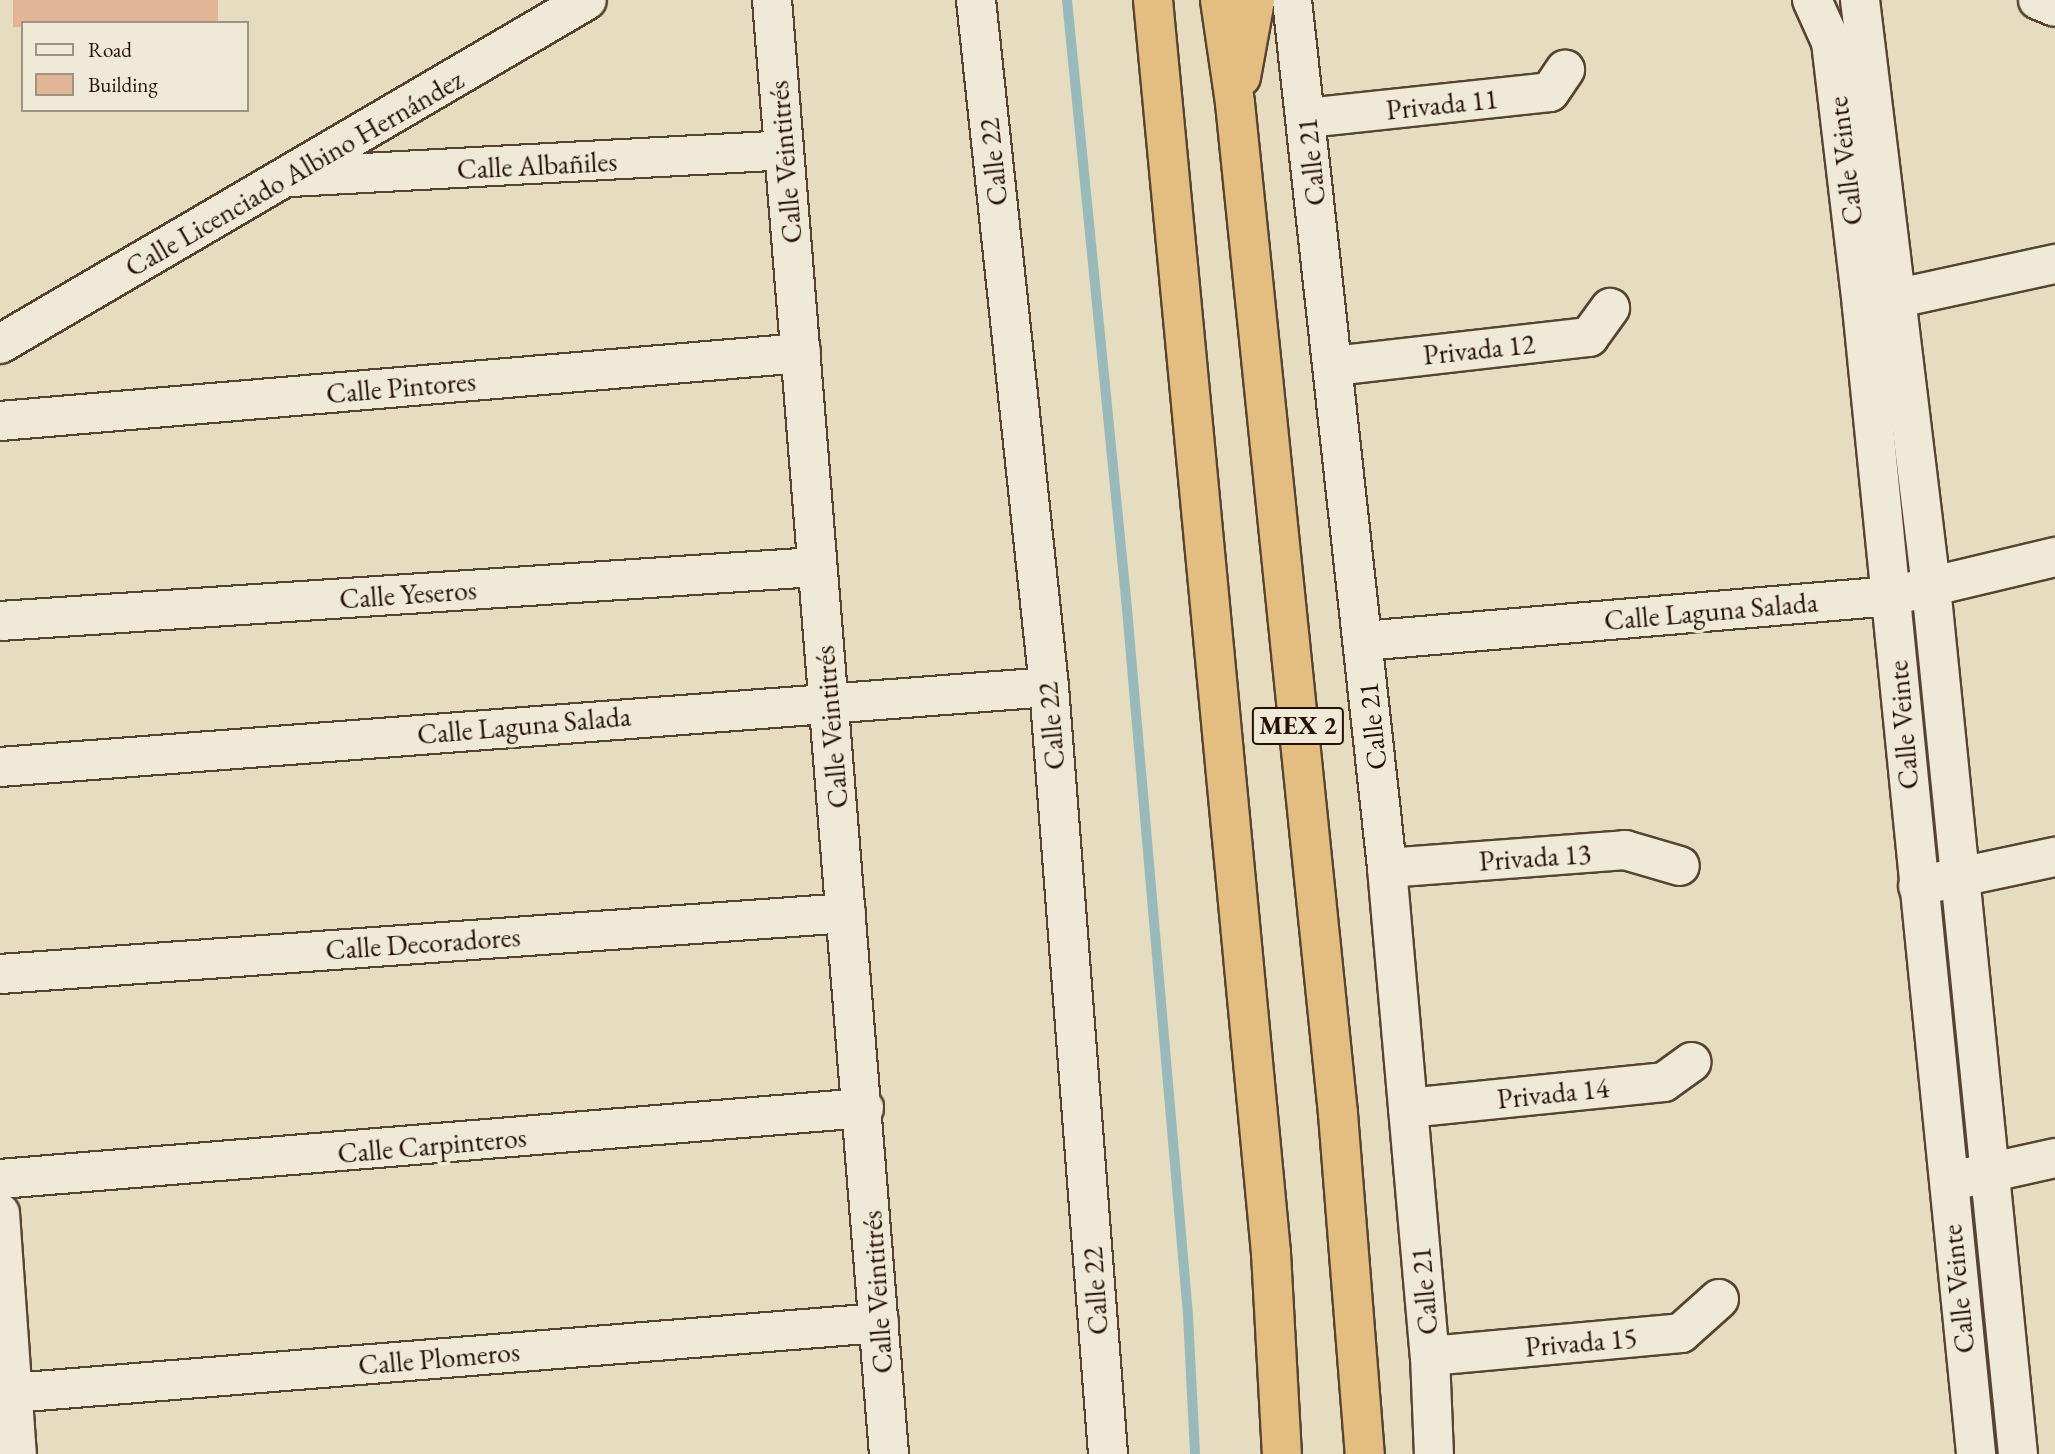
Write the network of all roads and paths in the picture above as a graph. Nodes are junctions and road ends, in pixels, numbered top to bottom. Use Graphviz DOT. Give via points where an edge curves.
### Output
graph roads {
  1 [pos="587,0"];
  2 [pos="772,0"];
  3 [pos="976,0"];
  4 [pos="1153,0"];
  5 [pos="1220,0"];
  6 [pos="1255,0"];
  7 [pos="1292,0"];
  8 [pos="1812,0"];
  9 [pos="1860,0"];
  10 [pos="2038,0"];
  11 [pos="2055,7"];
  12 [pos="1565,70"];
  13 [pos="1235,103"];
  14 [pos="1307,118"];
  15 [pos="783,150"];
  16 [pos="290,177"];
  17 [pos="2055,264"];
  18 [pos="1879,304"];
  19 [pos="1610,308"];
  20 [pos="0,344"];
  21 [pos="801,353"];
  22 [pos="1334,366"];
  23 [pos="0,421"];
  24 [pos="2055,558"];
  25 [pos="815,567"];
  26 [pos="1931,587"];
  27 [pos="1891,596"];
  28 [pos="0,621"];
  29 [pos="1363,641"];
  30 [pos="1049,687"];
  31 [pos="830,701"];
  32 [pos="0,767"];
  33 [pos="2055,858"];
  34 [pos="1680,866"];
  35 [pos="1387,868"];
  36 [pos="1959,881"];
  37 [pos="1918,886"];
  38 [pos="846,913"];
  39 [pos="0,974"];
  40 [pos="1692,1062"];
  41 [pos="864,1108"];
  42 [pos="1408,1108"];
  43 [pos="2055,1158"];
  44 [pos="1990,1173"];
  45 [pos="0,1179"];
  46 [pos="1947,1182"];
  47 [pos="0,1213"];
  48 [pos="1719,1299"];
  49 [pos="878,1323"];
  50 [pos="1430,1356"];
  51 [pos="7,1394"];
  52 [pos="17,1454"];
  53 [pos="889,1454"];
  54 [pos="1108,1454"];
  55 [pos="1282,1454"];
  56 [pos="1365,1454"];
  57 [pos="1434,1454"];
  58 [pos="1976,1454"];
  59 [pos="2018,1454"];
  1 -- 16 [label="street, Calle Licenciado Albino Hernández"];
  2 -- 15 [label="street, Calle Veintitrés"];
  3 -- 30 [label="street, Calle 22"];
  4 -- 55 [label="highway, MEX 2" via="1271,1252"];
  5 -- 13 [label="highway, MEX 2"];
  6 -- 13 [label="highway"];
  7 -- 14 [label="street, Calle 21"];
  8 -- 18 [label="street, Calle Veinte" via="1831,42"];
  9 -- 18 [label="street, Calle Veinte"];
  10 -- 11 [label="street"];
  12 -- 14 [label="street, Privada 11" via="1550,92"];
  13 -- 56 [label="highway, MEX 2" via="1338,1114"];
  14 -- 22 [label="street, Calle 21"];
  15 -- 16 [label="street, Calle Albañiles"];
  15 -- 21 [label="street, Calle Veintitrés"];
  16 -- 20 [label="street, Calle Licenciado Albino Hernández"];
  17 -- 18 [label="street"];
  18 -- 26 [label="street, Calle Veinte"];
  18 -- 27 [label="street, Calle Veinte"];
  19 -- 22 [label="street, Privada 12" via="1589,337"];
  21 -- 23 [label="street, Calle Pintores"];
  21 -- 25 [label="street, Calle Veintitrés"];
  22 -- 29 [label="street, Calle 21"];
  24 -- 26 [label="street, Calle Laguna Salada"];
  25 -- 28 [label="street, Calle Yeseros"];
  25 -- 31 [label="street, Calle Veintitrés"];
  26 -- 27 [label="street, Calle Laguna Salada"];
  26 -- 36 [label="street, Calle Veinte"];
  27 -- 29 [label="street, Calle Laguna Salada"];
  27 -- 37 [label="street, Calle Veinte"];
  29 -- 35 [label="street, Calle 21"];
  30 -- 31 [label="street, Calle Laguna Salada"];
  30 -- 54 [label="street, Calle 22"];
  31 -- 32 [label="street, Calle Laguna Salada"];
  31 -- 38 [label="street, Calle Veintitrés"];
  33 -- 36 [label="street"];
  34 -- 35 [label="street, Privada 13" via="1625,850"];
  35 -- 42 [label="street, Calle 21"];
  36 -- 37 [label="street"];
  36 -- 44 [label="street, Calle Veinte"];
  37 -- 46 [label="street, Calle Veinte"];
  38 -- 39 [label="street, Calle Decoradores"];
  38 -- 41 [label="street, Calle Veintitrés"];
  40 -- 42 [label="street, Privada 14" via="1664,1082"];
  41 -- 45 [label="street, Calle Carpinteros"];
  41 -- 49 [label="street, Calle Veintitrés"];
  42 -- 50 [label="street, Calle 21"];
  43 -- 44 [label="street"];
  44 -- 46 [label="street"];
  44 -- 59 [label="street, Calle Veinte"];
  46 -- 58 [label="street, Calle Veinte"];
  47 -- 51 [label="street"];
  48 -- 50 [label="street, Privada 15" via="1681,1333"];
  49 -- 51 [label="street, Calle Plomeros"];
  49 -- 53 [label="street, Calle Veintitrés"];
  50 -- 57 [label="street, Calle 21"];
  51 -- 52 [label="street"];
}
